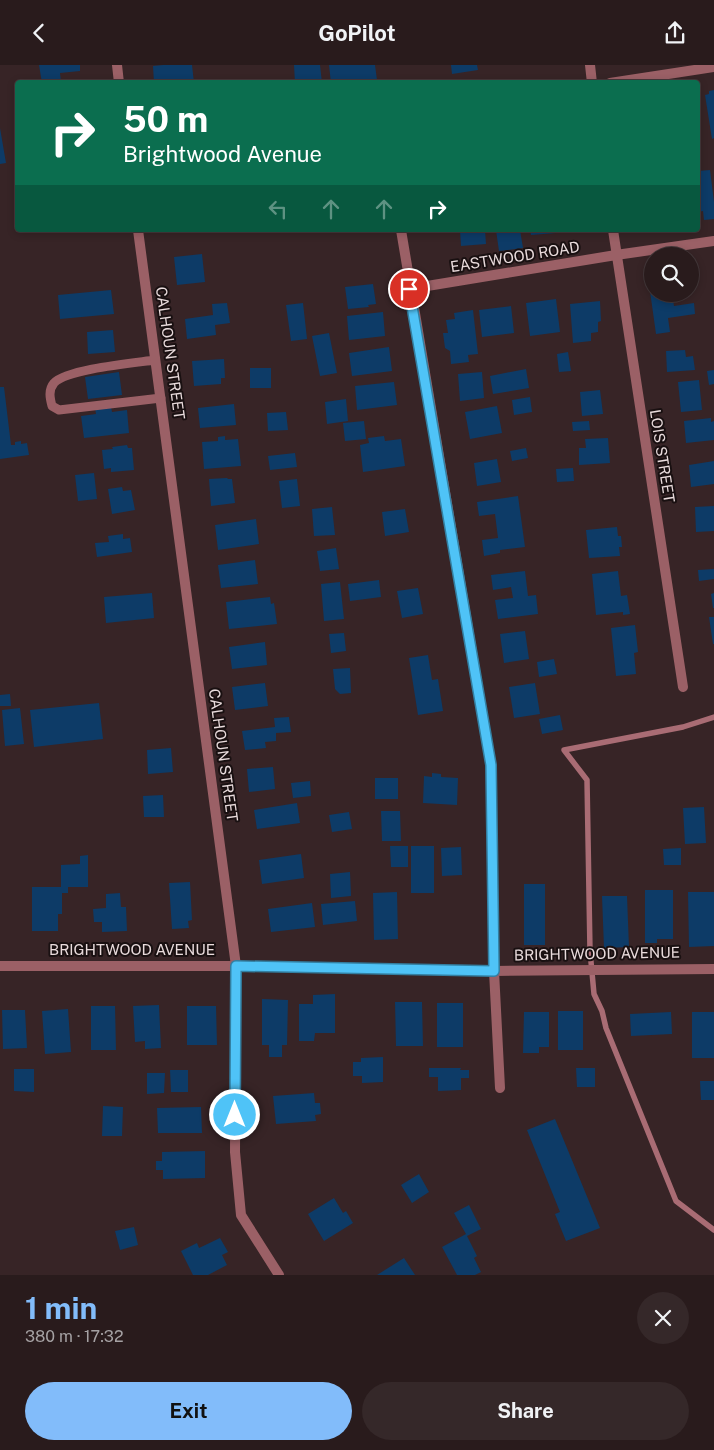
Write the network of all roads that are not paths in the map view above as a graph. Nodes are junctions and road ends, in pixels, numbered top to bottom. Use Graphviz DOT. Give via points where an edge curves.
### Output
graph roads {
  1 [pos="117,65"];
  2 [pos="590,65"];
  3 [pos="714,67"];
  4 [pos="119,80"];
  5 [pos="592,80"];
  6 [pos="630,80"];
  7 [pos="138,232"];
  8 [pos="400,232"];
  9 [pos="613,232"];
  10 [pos="714,241"];
  11 [pos="616,255"];
  12 [pos="409,289"];
  13 [pos="156,360"];
  14 [pos="161,399"];
  15 [pos="683,687"];
  16 [pos="0,966"];
  17 [pos="236,966"];
  18 [pos="714,969"];
  19 [pos="494,971"];
  20 [pos="500,1088"];
  21 [pos="279,1275"];
  1 -- 4 [label="street"];
  2 -- 5 [label="street"];
  3 -- 6 [label="street"];
  7 -- 13 [label="street, CALHOUN STREET"];
  8 -- 12 [label="street"];
  9 -- 11 [label="street, LOIS STREET"];
  10 -- 11 [label="street, EASTWOOD ROAD"];
  11 -- 12 [label="street, EASTWOOD ROAD"];
  11 -- 15 [label="street, LOIS STREET"];
  12 -- 19 [label="street" via="491,765"];
  13 -- 14 [label="street, CALHOUN STREET"];
  13 -- 14 [label="lane" via="63,377 54,383 50,396 52,406 59,410"];
  14 -- 17 [label="street, CALHOUN STREET"];
  16 -- 17 [label="street, BRIGHTWOOD AVENUE"];
  17 -- 19 [label="street, BRIGHTWOOD AVENUE"];
  17 -- 21 [label="street, CALHOUN STREET" via="235,1152 241,1215"];
  18 -- 19 [label="street, BRIGHTWOOD AVENUE"];
  19 -- 20 [label="street"];
}
